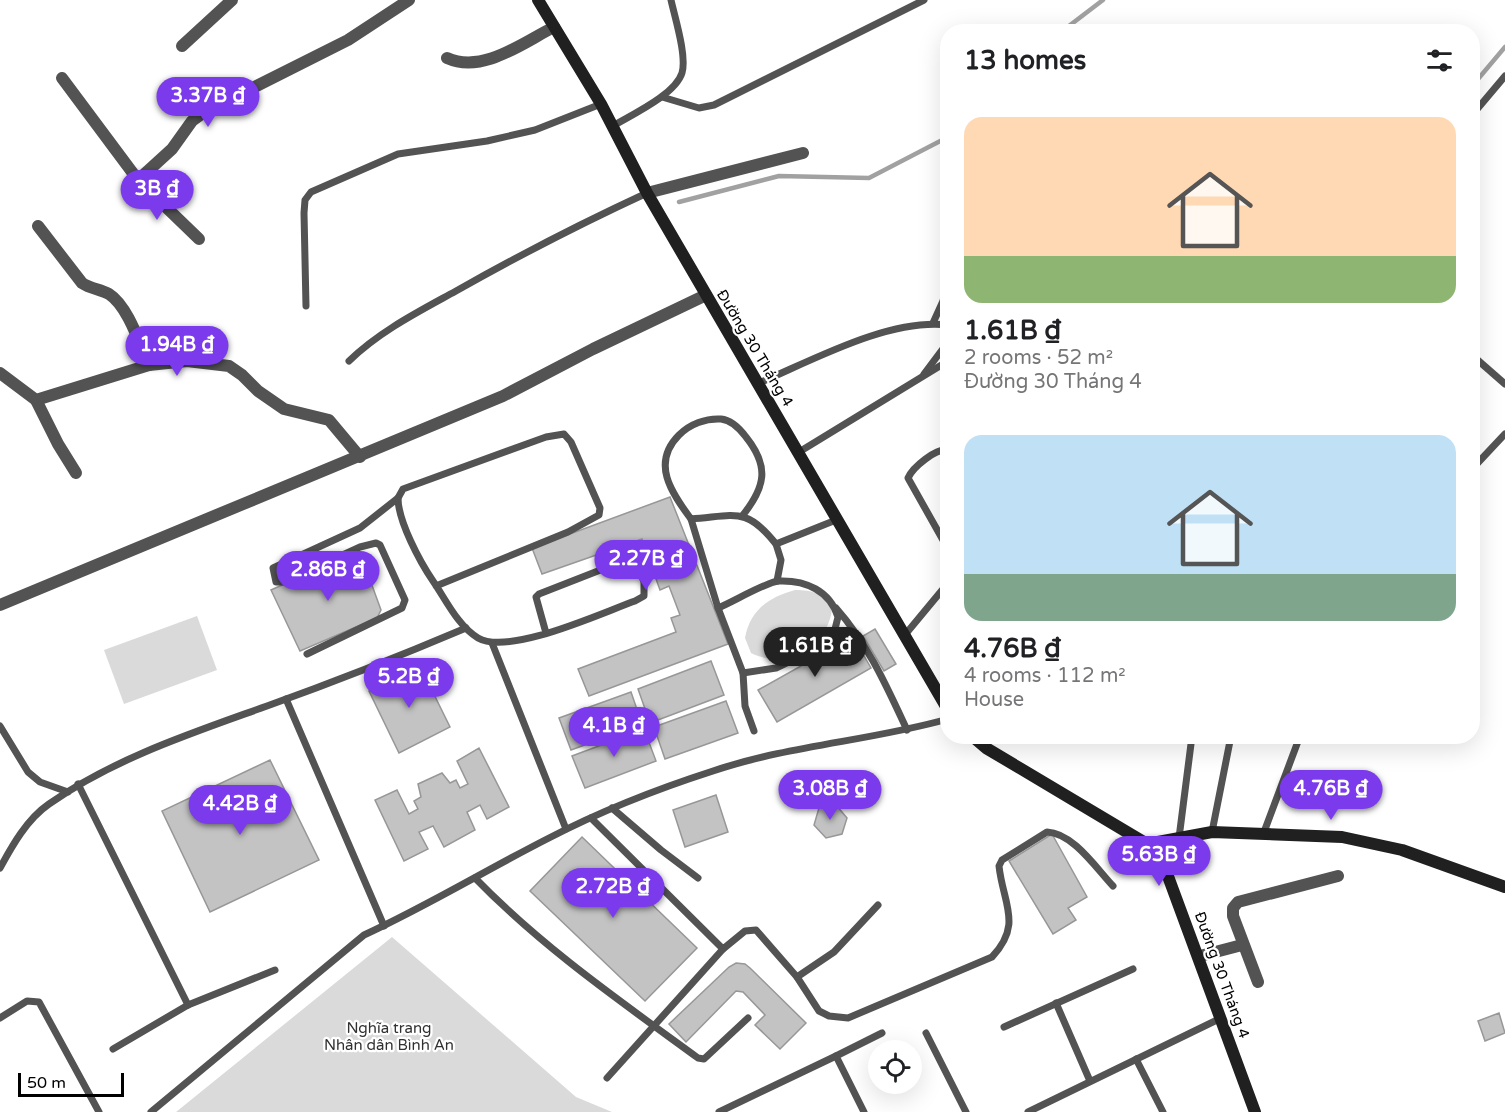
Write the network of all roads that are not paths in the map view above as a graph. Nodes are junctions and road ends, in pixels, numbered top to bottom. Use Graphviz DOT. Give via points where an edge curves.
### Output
graph roads {
  1 [pos="232,0"];
  2 [pos="409,0"];
  3 [pos="537,0"];
  4 [pos="671,0"];
  5 [pos="924,0"];
  6 [pos="554,27"];
  7 [pos="182,46"];
  8 [pos="447,58"];
  9 [pos="1505,76"];
  10 [pos="62,78"];
  11 [pos="662,97"];
  12 [pos="601,104"];
  13 [pos="1480,106"];
  14 [pos="613,126"];
  15 [pos="803,153"];
  16 [pos="138,180"];
  17 [pos="647,193"];
  18 [pos="38,226"];
  19 [pos="199,239"];
  20 [pos="706,295"];
  21 [pos="306,306"];
  22 [pos="940,309"];
  23 [pos="933,323"];
  24 [pos="940,324"];
  25 [pos="940,352"];
  26 [pos="349,361"];
  27 [pos="1480,362"];
  28 [pos="149,365"];
  29 [pos="940,366"];
  30 [pos="0,373"];
  31 [pos="920,378"];
  32 [pos="759,383"];
  33 [pos="1505,384"];
  34 [pos="36,400"];
  35 [pos="1505,434"];
  36 [pos="940,451"];
  37 [pos="799,452"];
  38 [pos="360,457"];
  39 [pos="1480,461"];
  40 [pos="76,473"];
  41 [pos="398,498"];
  42 [pos="743,515"];
  43 [pos="691,519"];
  44 [pos="836,520"];
  45 [pos="940,534"];
  46 [pos="776,544"];
  47 [pos="777,581"];
  48 [pos="436,586"];
  49 [pos="940,593"];
  50 [pos="0,605"];
  51 [pos="835,606"];
  52 [pos="718,608"];
  53 [pos="466,628"];
  54 [pos="546,633"];
  55 [pos="904,636"];
  56 [pos="492,643"];
  57 [pos="307,654"];
  58 [pos="743,673"];
  59 [pos="940,694"];
  60 [pos="286,699"];
  61 [pos="940,721"];
  62 [pos="0,726"];
  63 [pos="907,730"];
  64 [pos="754,731"];
  65 [pos="981,744"];
  66 [pos="1191,744"];
  67 [pos="1230,744"];
  68 [pos="1297,744"];
  69 [pos="78,784"];
  70 [pos="68,792"];
  71 [pos="612,808"];
  72 [pos="591,818"];
  73 [pos="566,829"];
  74 [pos="1212,832"];
  75 [pos="1264,832"];
  76 [pos="1179,838"];
  77 [pos="1147,844"];
  78 [pos="0,868"];
  79 [pos="1338,876"];
  80 [pos="475,878"];
  81 [pos="698,878"];
  82 [pos="1113,886"];
  83 [pos="1505,887"];
  84 [pos="878,905"];
  85 [pos="384,926"];
  86 [pos="1242,945"];
  87 [pos="723,949"];
  88 [pos="1200,956"];
  89 [pos="1133,969"];
  90 [pos="275,970"];
  91 [pos="797,977"];
  92 [pos="1258,982"];
  93 [pos="1056,1003"];
  94 [pos="188,1005"];
  95 [pos="748,1017"];
  96 [pos="0,1018"];
  97 [pos="1221,1018"];
  98 [pos="654,1026"];
  99 [pos="1004,1027"];
  100 [pos="882,1033"];
  101 [pos="926,1033"];
  102 [pos="113,1049"];
  103 [pos="836,1056"];
  104 [pos="1136,1059"];
  105 [pos="608,1078"];
  106 [pos="1090,1081"];
  107 [pos="99,1112"];
  108 [pos="151,1112"];
  109 [pos="719,1112"];
  110 [pos="864,1112"];
  111 [pos="966,1112"];
  112 [pos="1028,1112"];
  113 [pos="1163,1112"];
  114 [pos="1256,1112"];
  1 -- 7 [label="street"];
  2 -- 16 [label="street" via="348,40 203,113"];
  3 -- 6 [label="street, Đường 30 Tháng 4"];
  4 -- 11 [label="lane" via="683,62 678,81"];
  5 -- 11 [label="lane" via="714,105 699,108"];
  6 -- 8 [label="street" via="477,63"];
  6 -- 12 [label="street, Đường 30 Tháng 4"];
  9 -- 13 [label="lane"];
  10 -- 16 [label="street"];
  11 -- 14 [label="lane"];
  12 -- 14 [label="street, Đường 30 Tháng 4"];
  12 -- 21 [label="lane" via="535,130 399,154 311,192 305,200 304,213"];
  14 -- 17 [label="street, Đường 30 Tháng 4"];
  15 -- 17 [label="street"];
  16 -- 19 [label="street"];
  17 -- 20 [label="street, Đường 30 Tháng 4"];
  17 -- 26 [label="lane" via="519,255 370,341"];
  18 -- 28 [label="street" via="82,283 117,301"];
  20 -- 32 [label="street, Đường 30 Tháng 4"];
  20 -- 38 [label="street" via="503,396"];
  22 -- 23 [label="lane"];
  23 -- 24 [label="lane"];
  23 -- 32 [label="lane" via="879,334"];
  25 -- 31 [label="lane"];
  27 -- 33 [label="lane"];
  28 -- 34 [label="street"];
  28 -- 38 [label="street" via="187,361 230,366 284,409 329,420"];
  29 -- 31 [label="lane"];
  30 -- 34 [label="street"];
  31 -- 37 [label="lane"];
  32 -- 37 [label="street, Đường 30 Tháng 4"];
  34 -- 40 [label="street"];
  35 -- 39 [label="lane"];
  36 -- 45 [label="lane" via="911,471 909,478"];
  37 -- 44 [label="street, Đường 30 Tháng 4"];
  38 -- 50 [label="street"];
  41 -- 48 [label="lane" via="422,564"];
  41 -- 48 [label="lane" via="403,489 558,433 571,442 600,508 595,519 568,532"];
  41 -- 57 [label="lane" via="360,528 273,568 276,582 284,582 360,546 376,543 405,600 402,608"];
  42 -- 43 [label="lane"];
  42 -- 43 [label="lane" via="758,496 762,479 760,459 737,426 723,419 703,421 685,429 670,445 664,464 671,488"];
  42 -- 46 [label="lane" via="763,528"];
  43 -- 52 [label="lane"];
  44 -- 46 [label="lane"];
  44 -- 55 [label="street, Đường 30 Tháng 4"];
  46 -- 47 [label="lane" via="782,560"];
  47 -- 51 [label="lane" via="814,586"];
  47 -- 52 [label="lane"];
  48 -- 53 [label="lane"];
  49 -- 55 [label="lane"];
  51 -- 58 [label="lane" via="835,629 804,654 776,668"];
  51 -- 63 [label="lane" via="855,629"];
  52 -- 58 [label="lane"];
  53 -- 56 [label="lane"];
  53 -- 60 [label="lane"];
  54 -- 54 [label="lane" via="536,603 539,594 626,560 637,562 644,596"];
  54 -- 56 [label="lane" via="526,640"];
  55 -- 59 [label="street, Đường 30 Tháng 4"];
  56 -- 73 [label="lane"];
  58 -- 64 [label="lane" via="745,706"];
  60 -- 69 [label="lane" via="138,753"];
  60 -- 85 [label="lane"];
  61 -- 63 [label="lane"];
  62 -- 70 [label="lane" via="28,772 40,782"];
  63 -- 71 [label="lane" via="772,753"];
  65 -- 77 [label="street, Đường 30 Tháng 4"];
  66 -- 76 [label="lane"];
  67 -- 74 [label="lane"];
  68 -- 75 [label="lane"];
  69 -- 70 [label="lane"];
  69 -- 94 [label="lane"];
  70 -- 78 [label="lane" via="47,805 26,827"];
  71 -- 72 [label="lane"];
  71 -- 81 [label="lane"];
  72 -- 73 [label="lane"];
  72 -- 87 [label="lane"];
  73 -- 80 [label="lane"];
  74 -- 75 [label="street"];
  74 -- 76 [label="street"];
  75 -- 83 [label="street" via="1342,837 1402,850"];
  76 -- 77 [label="street"];
  77 -- 88 [label="street, Đường 30 Tháng 4" via="1167,870"];
  79 -- 86 [label="street" via="1238,902 1233,916"];
  80 -- 85 [label="lane"];
  80 -- 98 [label="lane" via="513,917"];
  82 -- 91 [label="lane" via="1068,839 1047,832 1002,860 999,866 1011,923 1002,946 992,957 848,1018 819,1011"];
  84 -- 91 [label="lane" via="834,952"];
  85 -- 108 [label="lane" via="363,935"];
  86 -- 88 [label="street"];
  86 -- 92 [label="street"];
  87 -- 91 [label="lane" via="745,931 756,930"];
  87 -- 98 [label="lane"];
  88 -- 97 [label="street, Đường 30 Tháng 4"];
  89 -- 93 [label="lane"];
  90 -- 94 [label="lane"];
  93 -- 99 [label="lane"];
  93 -- 106 [label="lane"];
  94 -- 102 [label="lane"];
  95 -- 98 [label="lane" via="701,1059"];
  96 -- 107 [label="lane" via="27,1002 39,1002"];
  97 -- 104 [label="lane"];
  97 -- 114 [label="street, Đường 30 Tháng 4"];
  98 -- 105 [label="lane"];
  100 -- 103 [label="lane"];
  101 -- 111 [label="lane"];
  103 -- 109 [label="lane"];
  103 -- 110 [label="lane"];
  104 -- 106 [label="lane"];
  104 -- 113 [label="lane"];
  106 -- 112 [label="lane"];
}
